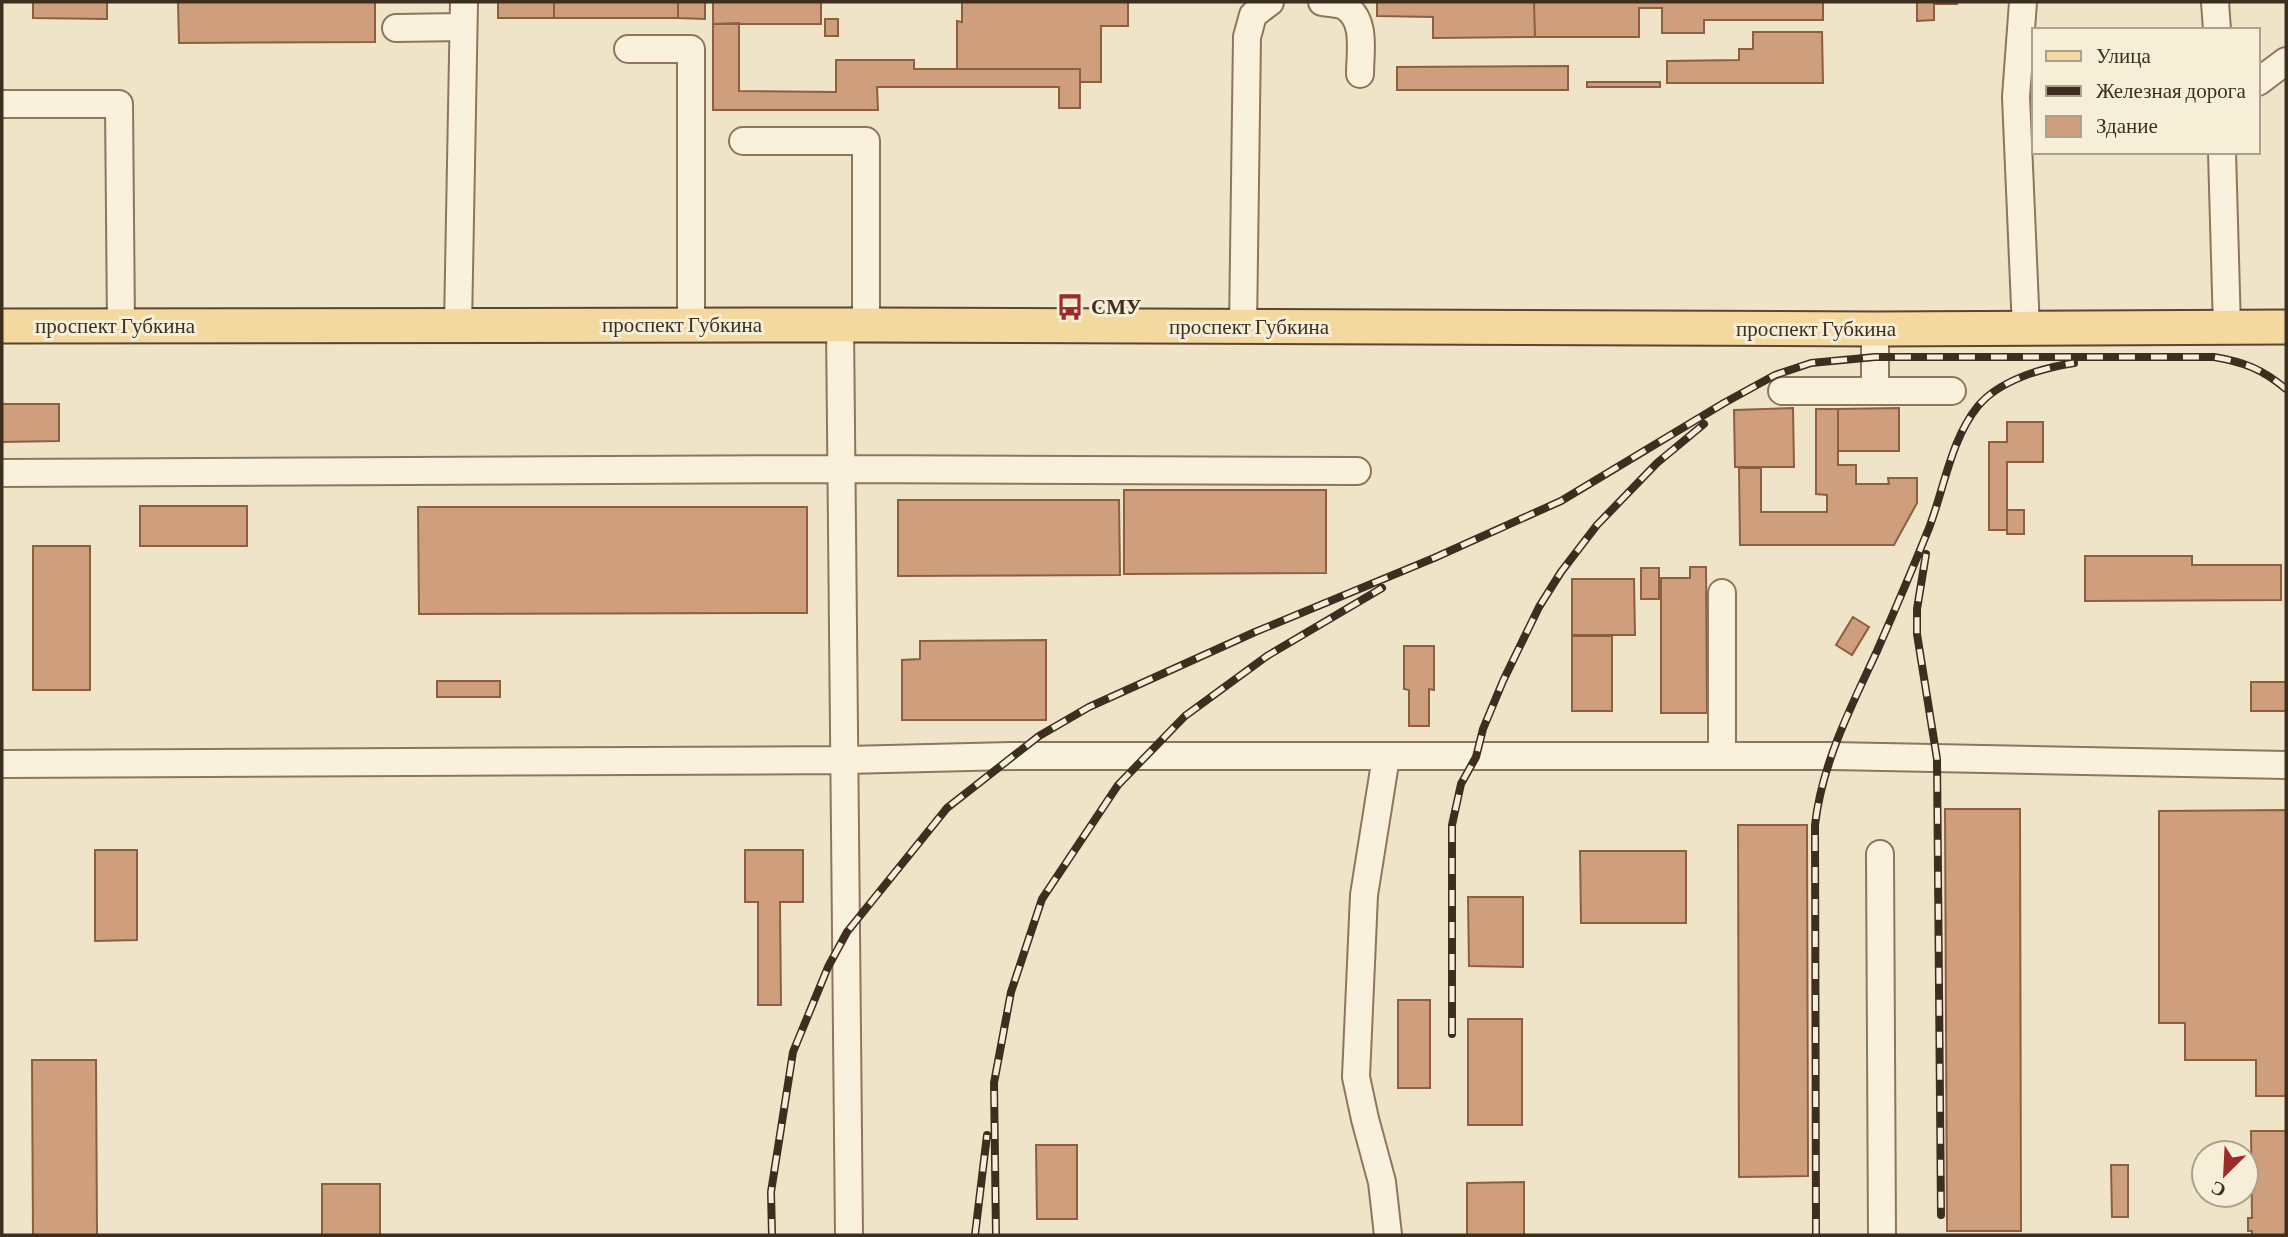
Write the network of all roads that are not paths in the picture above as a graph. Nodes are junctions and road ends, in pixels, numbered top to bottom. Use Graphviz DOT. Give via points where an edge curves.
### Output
graph roads {
  1 [pos="1270,2"];
  2 [pos="1322,2"];
  3 [pos="2023,2"];
  4 [pos="2216,2"];
  5 [pos="463,15"];
  6 [pos="396,28"];
  7 [pos="2217,28"];
  8 [pos="628,49"];
  9 [pos="2286,61"];
  10 [pos="1360,74"];
  11 [pos="2260,80"];
  12 [pos="2,104"];
  13 [pos="743,141"];
  14 [pos="2222,154"];
  15 [pos="691,325"];
  16 [pos="853,325"];
  17 [pos="2,326"];
  18 [pos="121,326"];
  19 [pos="458,326"];
  20 [pos="2286,327"];
  21 [pos="1243,328"];
  22 [pos="2227,328"];
  23 [pos="2026,329"];
  24 [pos="1875,330"];
  25 [pos="1782,391"];
  26 [pos="1875,391"];
  27 [pos="1952,391"];
  28 [pos="840,469"];
  29 [pos="1357,471"];
  30 [pos="2,473"];
  31 [pos="1722,593"];
  32 [pos="1722,756"];
  33 [pos="1386,757"];
  34 [pos="846,760"];
  35 [pos="2,764"];
  36 [pos="2286,765"];
  37 [pos="1880,854"];
  38 [pos="849,1235"];
  39 [pos="1388,1235"];
  40 [pos="1882,1235"];
  1 -- 21 [label="street" via="1253,15 1247,37 1251,258"];
  2 -- 10 [label="street" via="1343,5 1356,17 1361,35"];
  3 -- 23 [label="street" via="2016,97"];
  4 -- 7 [label="street"];
  5 -- 6 [label="street"];
  5 -- 19 [label="street"];
  8 -- 15 [label="street" via="691,49"];
  9 -- 11 [label="street"];
  12 -- 18 [label="street" via="119,104"];
  13 -- 16 [label="street" via="866,141"];
  14 -- 22 [label="street"];
  15 -- 16 [label="main road, проспект Губкина"];
  15 -- 19 [label="main road, проспект Губкина"];
  16 -- 21 [label="main road, проспект Губкина"];
  16 -- 28 [label="street"];
  17 -- 18 [label="main road, проспект Губкина"];
  18 -- 19 [label="main road, проспект Губкина"];
  20 -- 22 [label="main road, проспект Губкина"];
  21 -- 24 [label="main road, проспект Губкина"];
  22 -- 23 [label="main road, проспект Губкина"];
  23 -- 24 [label="main road, проспект Губкина"];
  24 -- 26 [label="street"];
  25 -- 26 [label="street"];
  26 -- 27 [label="street"];
  28 -- 29 [label="street"];
  28 -- 30 [label="street"];
  28 -- 34 [label="street"];
  31 -- 32 [label="street"];
  32 -- 33 [label="street"];
  32 -- 36 [label="street"];
  33 -- 34 [label="street"];
  33 -- 39 [label="street" via="1364,895 1356,1077 1382,1182"];
  34 -- 35 [label="street"];
  34 -- 38 [label="street"];
  37 -- 40 [label="street"];
}
